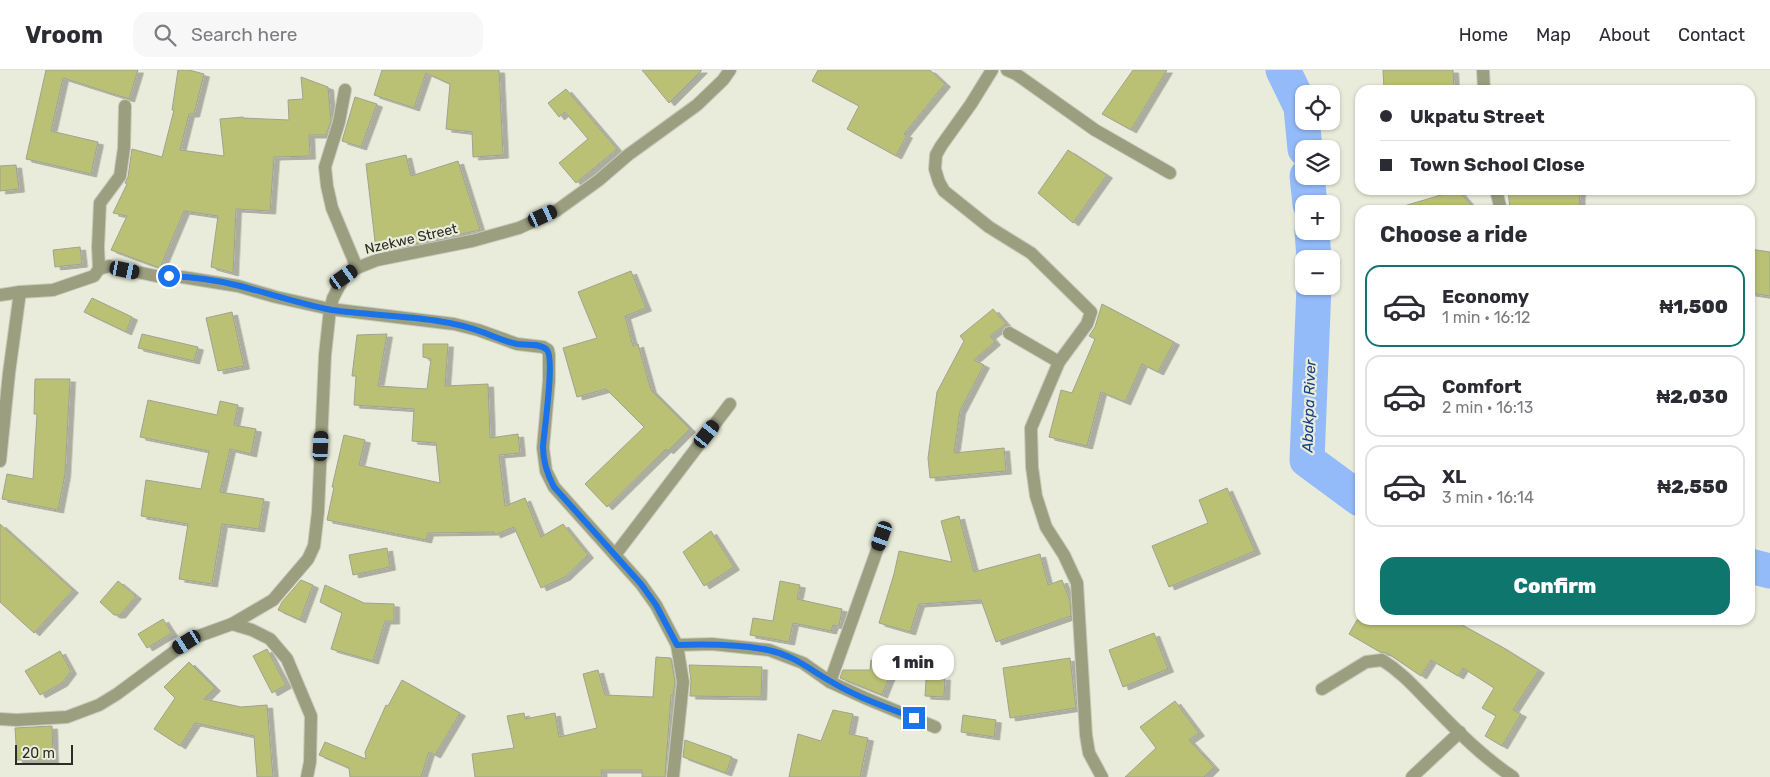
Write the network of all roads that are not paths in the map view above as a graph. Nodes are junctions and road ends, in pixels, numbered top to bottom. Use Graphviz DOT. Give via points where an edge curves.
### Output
graph roads {
  1 [pos="730,70"];
  2 [pos="992,70"];
  3 [pos="1007,70"];
  4 [pos="1482,70"];
  5 [pos="1484,85"];
  6 [pos="345,90"];
  7 [pos="125,106"];
  8 [pos="1170,173"];
  9 [pos="357,268"];
  10 [pos="99,269"];
  11 [pos="20,292"];
  12 [pos="0,296"];
  13 [pos="330,309"];
  14 [pos="1009,333"];
  15 [pos="1059,362"];
  16 [pos="4,370"];
  17 [pos="730,404"];
  18 [pos="0,461"];
  19 [pos="882,536"];
  20 [pos="615,555"];
  21 [pos="232,624"];
  22 [pos="677,645"];
  23 [pos="830,682"];
  24 [pos="1322,689"];
  25 [pos="0,719"];
  26 [pos="935,727"];
  27 [pos="1460,732"];
  28 [pos="307,777"];
  29 [pos="673,777"];
  30 [pos="1102,777"];
  31 [pos="1412,777"];
  32 [pos="1513,777"];
  1 -- 9 [label="street, Nzekwe Street" via="697,105 556,211 519,228 377,260"];
  2 -- 15 [label="street" via="941,146 936,155 935,169 944,191 990,227 1031,253 1091,312 1088,324"];
  3 -- 8 [label="street" via="1095,130"];
  4 -- 5 [label="street"];
  6 -- 9 [label="street" via="325,167 326,186"];
  7 -- 10 [label="street" via="120,176 100,203"];
  9 -- 13 [label="street, Nzekwe Street" via="344,277"];
  10 -- 11 [label="street" via="94,276 53,290"];
  10 -- 13 [label="street" via="109,266 156,276 238,286"];
  11 -- 12 [label="street"];
  11 -- 16 [label="street"];
  13 -- 20 [label="street" via="454,324 548,350 549,381 543,448 546,471 554,487"];
  13 -- 21 [label="street, Nzekwe Street" via="314,546 308,559 273,600"];
  14 -- 15 [label="street"];
  15 -- 30 [label="street" via="1031,428 1032,467 1036,496 1046,527 1064,555 1076,583 1086,734 1090,753"];
  16 -- 18 [label="street"];
  17 -- 20 [label="street"];
  19 -- 23 [label="street"];
  20 -- 22 [label="street" via="656,605"];
  21 -- 25 [label="street, Nzekwe Street" via="196,637 99,705 67,717"];
  21 -- 28 [label="street" via="270,639 287,659 311,716"];
  22 -- 23 [label="street" via="712,644 769,650 803,663"];
  22 -- 29 [label="street" via="683,682"];
  23 -- 26 [label="street"];
  24 -- 27 [label="street" via="1366,662 1382,660 1405,676"];
  27 -- 31 [label="street"];
  27 -- 32 [label="street"];
}
